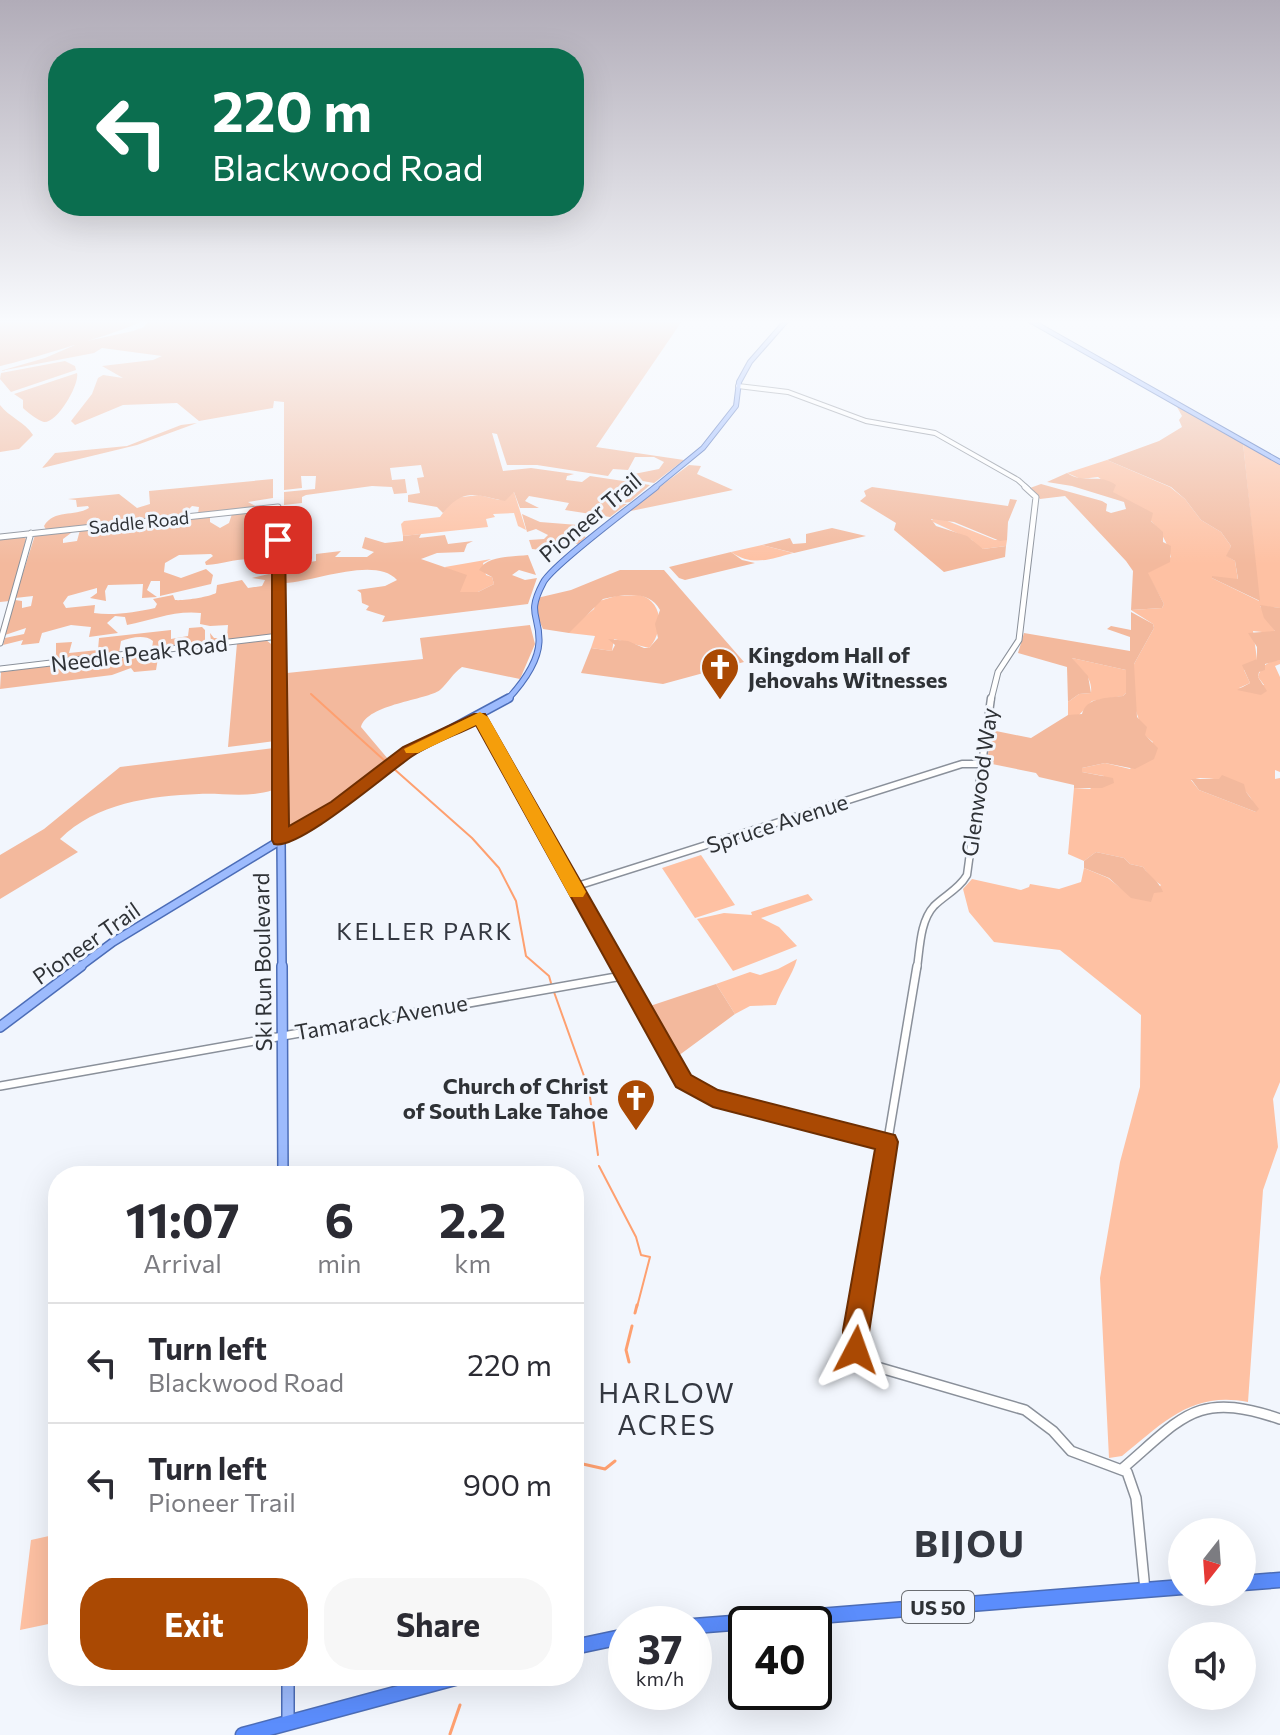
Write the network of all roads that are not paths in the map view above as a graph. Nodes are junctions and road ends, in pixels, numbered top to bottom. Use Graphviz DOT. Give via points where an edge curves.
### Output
graph roads {
  1 [pos="738,402"];
  2 [pos="815,402"];
  3 [pos="1174,402"];
  4 [pos="1280,462"];
  5 [pos="278,507"];
  6 [pos="31,533"];
  7 [pos="0,537"];
  8 [pos="279,636"];
  9 [pos="0,643"];
  10 [pos="0,668"];
  11 [pos="480,717"];
  12 [pos="981,764"];
  13 [pos="281,840"];
  14 [pos="574,887"];
  15 [pos="622,976"];
  16 [pos="0,1027"];
  17 [pos="282,1035"];
  18 [pos="0,1086"];
  19 [pos="887,1142"];
  20 [pos="283,1166"];
  21 [pos="1280,1419"];
  22 [pos="1122,1469"];
  23 [pos="1280,1580"];
  24 [pos="1256,1582"];
  25 [pos="1168,1588"];
  26 [pos="1145,1590"];
  27 [pos="712,1625"];
  28 [pos="608,1640"];
  29 [pos="584,1645"];
  30 [pos="288,1686"];
  31 [pos="425,1686"];
  32 [pos="288,1723"];
  33 [pos="243,1735"];
  1 -- 11 [label="main road, Pioneer Trail" via="700,451 544,579 532,606 539,640 528,673 508,700"];
  2 -- 12 [label="street, Glenwood Way" via="861,419 935,433 1018,480 1036,497 1019,640 995,679"];
  3 -- 4 [label="main road"];
  5 -- 6 [label="street, Saddle Road"];
  5 -- 8 [label="street, Ski Run Boulevard"];
  6 -- 7 [label="street, Saddle Road"];
  6 -- 9 [label="street"];
  8 -- 10 [label="street, Needle Peak Road"];
  8 -- 13 [label="street, Ski Run Boulevard"];
  11 -- 13 [label="main road, Pioneer Trail" via="409,751 337,806"];
  11 -- 14 [label="street"];
  12 -- 14 [label="street, Spruce Avenue" via="962,764"];
  12 -- 19 [label="street, Glenwood Way" via="966,879 938,900 925,920"];
  13 -- 16 [label="main road, Pioneer Trail" via="123,936"];
  13 -- 17 [label="main road, Ski Run Boulevard"];
  14 -- 15 [label="street"];
  15 -- 17 [label="street, Tamarack Avenue"];
  15 -- 19 [label="street" via="690,1087 713,1098"];
  17 -- 18 [label="street, Tamarack Avenue"];
  17 -- 20 [label="main road, Ski Run Boulevard"];
  19 -- 22 [label="street, Glenwood Way" via="856,1350 889,1372 1025,1410 1071,1451"];
  21 -- 22 [label="street" via="1233,1406 1207,1408"];
  22 -- 26 [label="street" via="1135,1489 1138,1567"];
  23 -- 24 [label="highway"];
  25 -- 26 [label="highway, US 50"];
  26 -- 27 [label="highway, US 50"];
  28 -- 29 [label="highway"];
  30 -- 32 [label="main road"];
  31 -- 32 [label="highway"];
  32 -- 33 [label="highway"];
}
